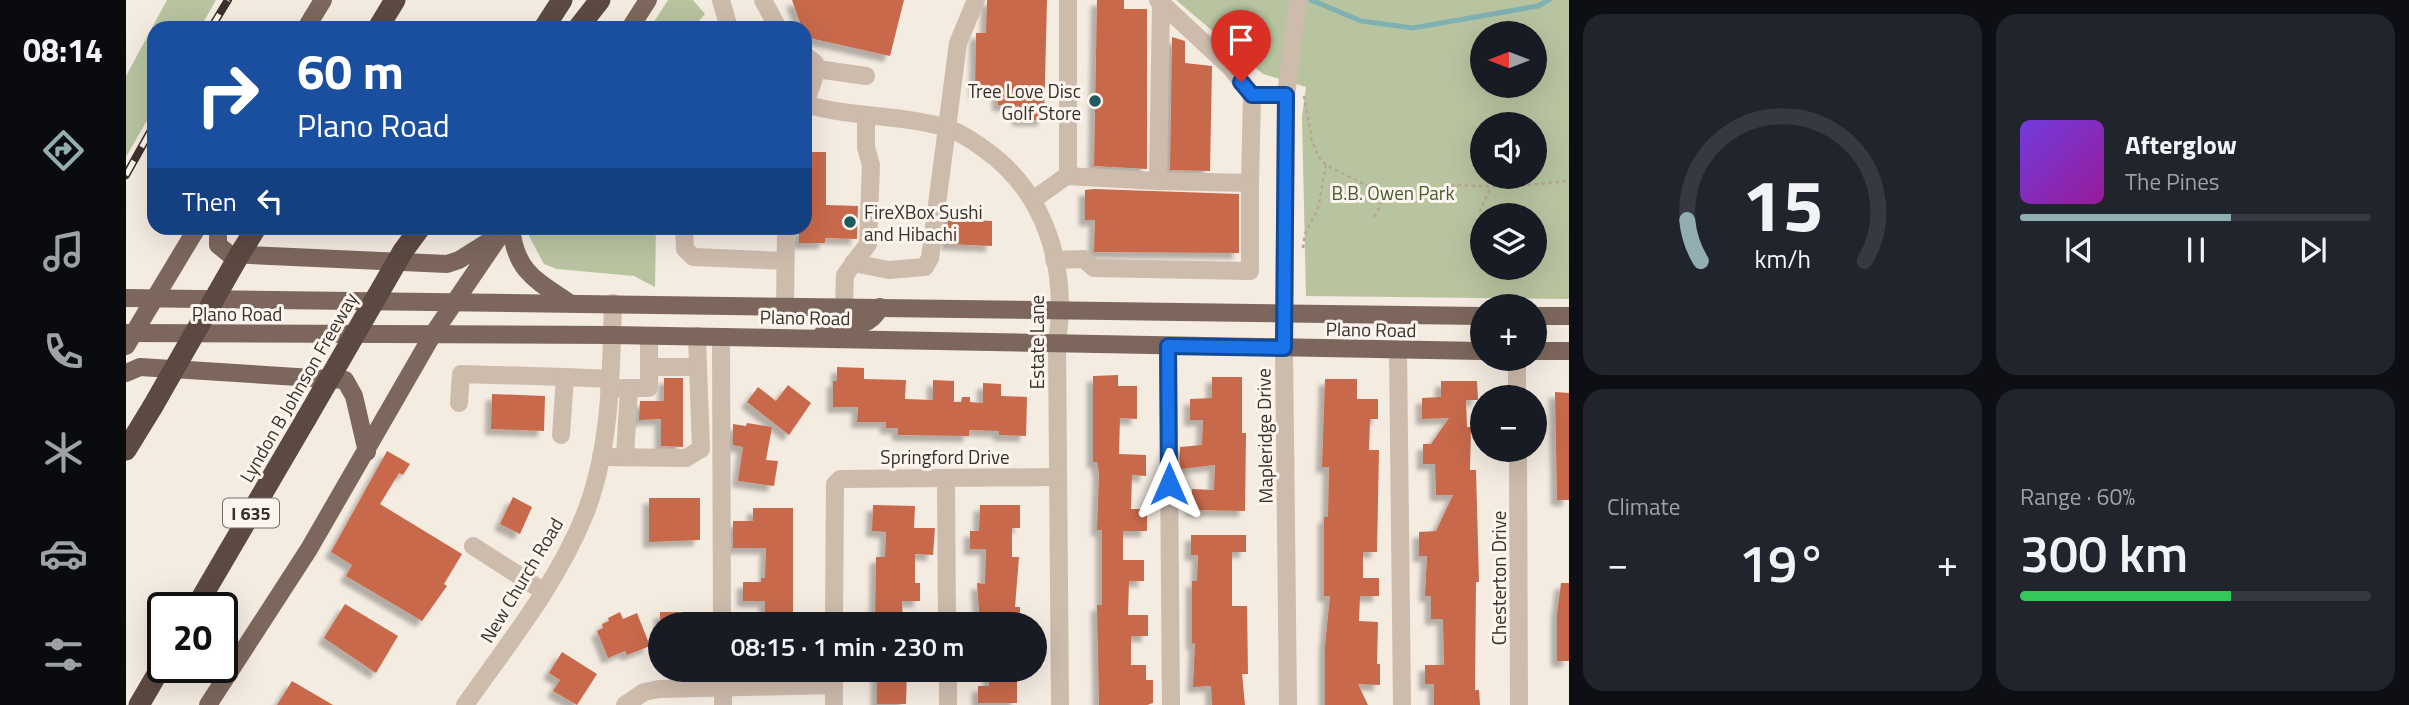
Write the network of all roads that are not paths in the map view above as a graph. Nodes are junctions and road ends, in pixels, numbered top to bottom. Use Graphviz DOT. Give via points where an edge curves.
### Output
graph roads {
  1 [pos="323,0"];
  2 [pos="395,0"];
  3 [pos="562,0"];
  4 [pos="600,0"];
  5 [pos="648,0"];
  6 [pos="721,0"];
  7 [pos="763,0"];
  8 [pos="976,0"];
  9 [pos="1068,0"];
  10 [pos="1298,0"];
  11 [pos="1159,1"];
  12 [pos="310,21"];
  13 [pos="382,21"];
  14 [pos="548,21"];
  15 [pos="584,21"];
  16 [pos="634,21"];
  17 [pos="727,21"];
  18 [pos="774,21"];
  19 [pos="812,62"];
  20 [pos="866,76"];
  21 [pos="1295,92"];
  22 [pos="1252,95"];
  23 [pos="812,106"];
  24 [pos="866,116"];
  25 [pos="948,128"];
  26 [pos="1066,176"];
  27 [pos="1158,181"];
  28 [pos="1250,183"];
  29 [pos="1034,199"];
  30 [pos="193,235"];
  31 [pos="218,235"];
  32 [pos="252,235"];
  33 [pos="415,235"];
  34 [pos="497,235"];
  35 [pos="502,235"];
  36 [pos="508,235"];
  37 [pos="684,235"];
  38 [pos="786,235"];
  39 [pos="1054,260"];
  40 [pos="786,261"];
  41 [pos="853,263"];
  42 [pos="126,298"];
  43 [pos="154,298"];
  44 [pos="456,301"];
  45 [pos="568,302"];
  46 [pos="612,303"];
  47 [pos="785,306"];
  48 [pos="844,306"];
  49 [pos="880,307"];
  50 [pos="1062,311"];
  51 [pos="1284,314"];
  52 [pos="1470,316"];
  53 [pos="1547,316"];
  54 [pos="1569,316"];
  55 [pos="433,334"];
  56 [pos="612,335"];
  57 [pos="649,335"];
  58 [pos="697,336"];
  59 [pos="129,337"];
  60 [pos="721,337"];
  61 [pos="820,338"];
  62 [pos="1057,342"];
  63 [pos="1168,346"];
  64 [pos="1284,348"];
  65 [pos="1398,350"];
  66 [pos="1470,351"];
  67 [pos="1547,351"];
  68 [pos="1569,351"];
  69 [pos="649,367"];
  70 [pos="698,367"];
  71 [pos="126,373"];
  72 [pos="565,377"];
  73 [pos="609,383"];
  74 [pos="629,388"];
  75 [pos="459,403"];
  76 [pos="561,435"];
  77 [pos="126,450"];
  78 [pos="367,452"];
  79 [pos="600,457"];
  80 [pos="625,457"];
  81 [pos="1518,462"];
  82 [pos="1058,477"];
  83 [pos="946,478"];
  84 [pos="473,547"];
  85 [pos="205,592"];
  86 [pos="543,592"];
  87 [pos="722,612"];
  88 [pos="834,612"];
  89 [pos="947,612"];
  90 [pos="790,682"];
  91 [pos="834,682"];
  92 [pos="948,682"];
  93 [pos="152,683"];
  94 [pos="723,688"];
  95 [pos="139,705"];
  96 [pos="208,705"];
  97 [pos="465,705"];
  98 [pos="625,705"];
  99 [pos="834,705"];
  100 [pos="948,705"];
  101 [pos="1060,705"];
  102 [pos="1171,705"];
  103 [pos="1288,705"];
  104 [pos="1402,705"];
  105 [pos="1519,705"];
  1 -- 12 [label="main road"];
  2 -- 13 [label="highway"];
  3 -- 14 [label="highway"];
  4 -- 15 [label="highway"];
  5 -- 16 [label="main road"];
  6 -- 17 [label="street"];
  7 -- 18 [label="street"];
  8 -- 25 [label="street" via="958,43"];
  9 -- 26 [label="street"];
  10 -- 21 [label="street, Mapleridge Drive" via="1290,40"];
  11 -- 22 [label="street" via="1231,68"];
  11 -- 27 [label="street"];
  19 -- 20 [label="street"];
  21 -- 22 [label="street"];
  21 -- 51 [label="street, Mapleridge Drive"];
  22 -- 28 [label="street"];
  23 -- 24 [label="street, Estate Lane"];
  24 -- 25 [label="street, Estate Lane"];
  24 -- 41 [label="street" via="871,165 868,244"];
  25 -- 29 [label="street, Estate Lane" via="997,158"];
  25 -- 41 [label="street" via="925,267 889,270"];
  26 -- 27 [label="street"];
  26 -- 29 [label="street"];
  27 -- 28 [label="street"];
  28 -- 39 [label="street" via="1250,271 1094,268 1084,259"];
  29 -- 39 [label="street, Estate Lane"];
  30 -- 43 [label="main road"];
  31 -- 34 [label="main road" via="219,245 229,254 447,264"];
  32 -- 77 [label="highway, bridge"];
  33 -- 85 [label="highway, Lyndon B Johnson Freeway / I 635, bridge"];
  35 -- 44 [label="main road"];
  36 -- 45 [label="main road" via="528,276"];
  37 -- 40 [label="street" via="685,249 693,257"];
  38 -- 40 [label="street"];
  39 -- 50 [label="street, Estate Lane"];
  40 -- 47 [label="street"];
  41 -- 48 [label="street" via="845,275"];
  42 -- 43 [label="main road, Plano Road"];
  43 -- 44 [label="main road, Plano Road"];
  43 -- 59 [label="main road"];
  44 -- 45 [label="main road, Plano Road"];
  44 -- 55 [label="main road"];
  45 -- 46 [label="main road, Plano Road"];
  46 -- 47 [label="main road, Plano Road"];
  46 -- 56 [label="street, New Church Road"];
  47 -- 48 [label="main road, Plano Road"];
  48 -- 49 [label="main road, Plano Road"];
  49 -- 50 [label="main road, Plano Road"];
  49 -- 61 [label="main road" via="874,319 830,327"];
  50 -- 51 [label="main road, Plano Road"];
  50 -- 62 [label="street, Estate Lane"];
  51 -- 52 [label="main road, Plano Road"];
  51 -- 64 [label="street, Mapleridge Drive"];
  53 -- 54 [label="main road"];
  55 -- 56 [label="main road, Plano Road"];
  55 -- 59 [label="main road, Plano Road"];
  55 -- 78 [label="main road"];
  56 -- 57 [label="main road, Plano Road"];
  56 -- 73 [label="street, New Church Road"];
  57 -- 58 [label="main road, Plano Road"];
  57 -- 69 [label="street"];
  58 -- 60 [label="main road, Plano Road"];
  58 -- 70 [label="street"];
  60 -- 61 [label="main road, Plano Road"];
  60 -- 87 [label="street"];
  61 -- 62 [label="main road, Plano Road"];
  62 -- 63 [label="main road, Plano Road"];
  62 -- 82 [label="street, Estate Lane"];
  63 -- 64 [label="main road, Plano Road"];
  63 -- 102 [label="street"];
  64 -- 65 [label="main road, Plano Road"];
  64 -- 103 [label="street, Mapleridge Drive"];
  65 -- 66 [label="main road, Plano Road"];
  65 -- 104 [label="street"];
  67 -- 68 [label="main road"];
  69 -- 70 [label="street"];
  69 -- 74 [label="street" via="649,388"];
  70 -- 80 [label="street" via="701,449 686,458"];
  71 -- 78 [label="main road" via="140,367 345,380 355,397"];
  72 -- 73 [label="street"];
  72 -- 75 [label="street" via="461,374"];
  72 -- 76 [label="street"];
  73 -- 74 [label="street"];
  73 -- 79 [label="street, New Church Road"];
  74 -- 80 [label="street"];
  78 -- 96 [label="main road"];
  79 -- 80 [label="street"];
  79 -- 86 [label="street, New Church Road" via="585,513"];
  81 -- 105 [label="street, Chesterton Drive"];
  82 -- 83 [label="street, Springford Drive"];
  82 -- 101 [label="street, Estate Lane"];
  83 -- 88 [label="street, Springford Drive" via="852,477 835,484"];
  83 -- 89 [label="street"];
  84 -- 86 [label="street"];
  86 -- 97 [label="street, New Church Road"];
  90 -- 94 [label="street"];
  91 -- 99 [label="street"];
  92 -- 100 [label="street"];
  93 -- 95 [label="highway"];
  94 -- 98 [label="street" via="659,689 644,692"];
}
